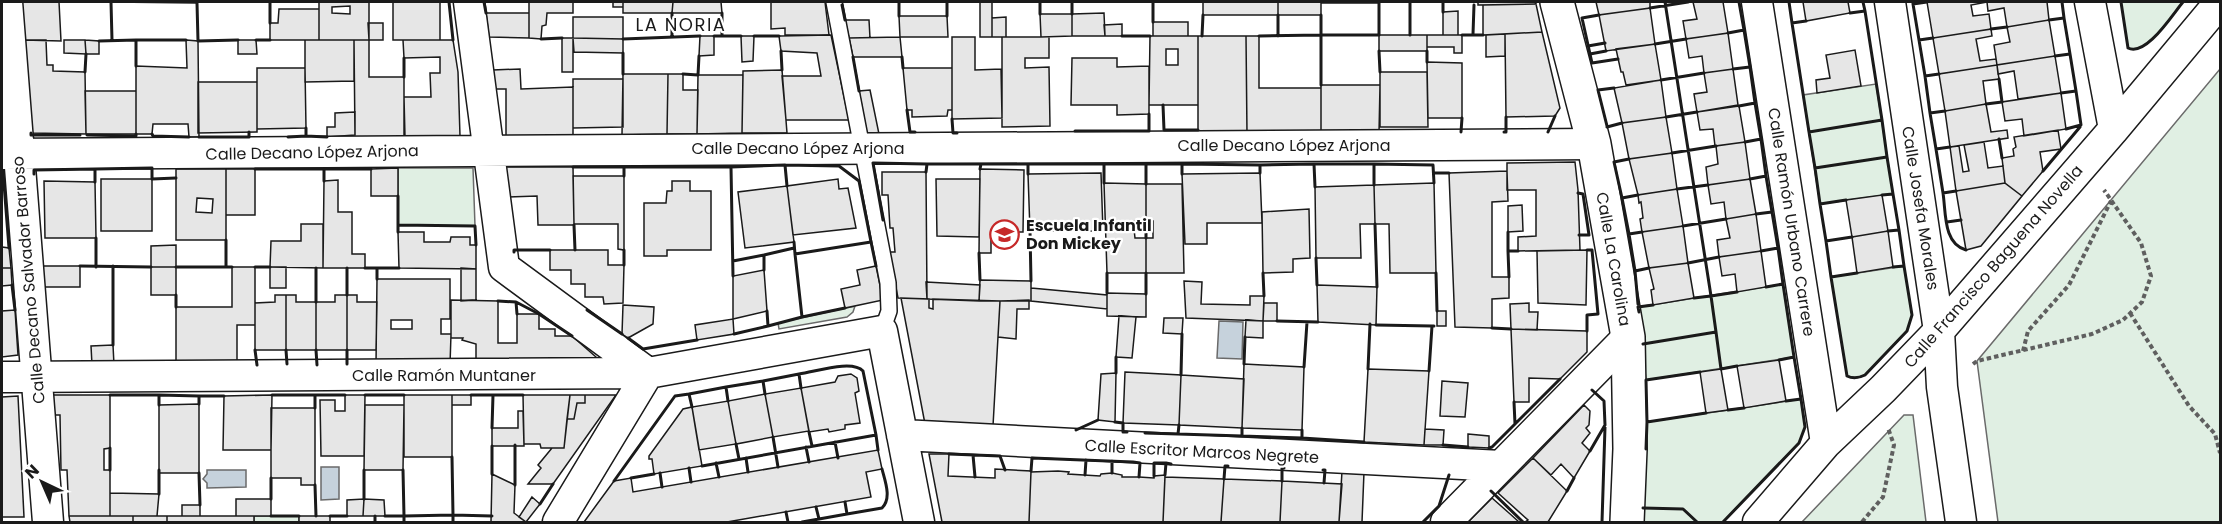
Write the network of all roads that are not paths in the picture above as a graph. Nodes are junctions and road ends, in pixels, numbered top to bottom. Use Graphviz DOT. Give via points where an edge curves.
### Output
graph roads {
  1 [pos="7,2"];
  2 [pos="469,2"];
  3 [pos="834,2"];
  4 [pos="1557,2"];
  5 [pos="1757,2"];
  6 [pos="1890,2"];
  7 [pos="2090,2"];
  8 [pos="2220,2"];
  9 [pos="2114,129"];
  10 [pos="1594,144"];
  11 [pos="862,147"];
  12 [pos="489,150"];
  13 [pos="9,154"];
  14 [pos="882,331"];
  15 [pos="1939,331"];
  16 [pos="1628,337"];
  17 [pos="648,373"];
  18 [pos="2,377"];
  19 [pos="36,377"];
  20 [pos="903,435"];
  21 [pos="1826,443"];
  22 [pos="1501,466"];
  23 [pos="48,522"];
  24 [pos="558,522"];
  25 [pos="919,522"];
  26 [pos="1446,522"];
  27 [pos="1627,522"];
  28 [pos="1758,522"];
  29 [pos="1961,522"];
  1 -- 13 [label="street, Calle Decano Salvador Barroso"];
  2 -- 12 [label="street"];
  3 -- 11 [label="lane"];
  4 -- 10 [label="street, Calle La Carolina"];
  5 -- 21 [label="street, Calle Ramón Urbano Carrere"];
  6 -- 15 [label="street, Calle Josefa Morales"];
  7 -- 9 [label="street"];
  8 -- 9 [label="street, Calle Francisco Baguena Novella"];
  9 -- 15 [label="street, Calle Francisco Baguena Novella"];
  10 -- 11 [label="street, Calle Decano López Arjona"];
  10 -- 16 [label="street, Calle La Carolina"];
  11 -- 12 [label="street, Calle Decano López Arjona"];
  11 -- 14 [label="lane" via="888,283 889,311"];
  12 -- 13 [label="street, Calle Decano López Arjona"];
  12 -- 17 [label="street" via="504,267"];
  13 -- 19 [label="street, Calle Decano Salvador Barroso"];
  14 -- 17 [label="street, Calle Ramón Muntaner"];
  14 -- 20 [label="street"];
  15 -- 21 [label="street, Calle Francisco Baguena Novella"];
  15 -- 29 [label="street, Calle Josefa Morales" via="1942,387"];
  16 -- 22 [label="street"];
  16 -- 27 [label="street, Calle La Carolina"];
  17 -- 19 [label="street, Calle Ramón Muntaner"];
  17 -- 24 [label="street"];
  18 -- 19 [label="street, Calle Ramón Muntaner"];
  19 -- 23 [label="street, Calle Decano Salvador Barroso"];
  20 -- 22 [label="street, Calle Escritor Marcos Negrete"];
  20 -- 25 [label="street"];
  21 -- 28 [label="street, Calle Francisco Baguena Novella"];
  22 -- 26 [label="street"];
}
